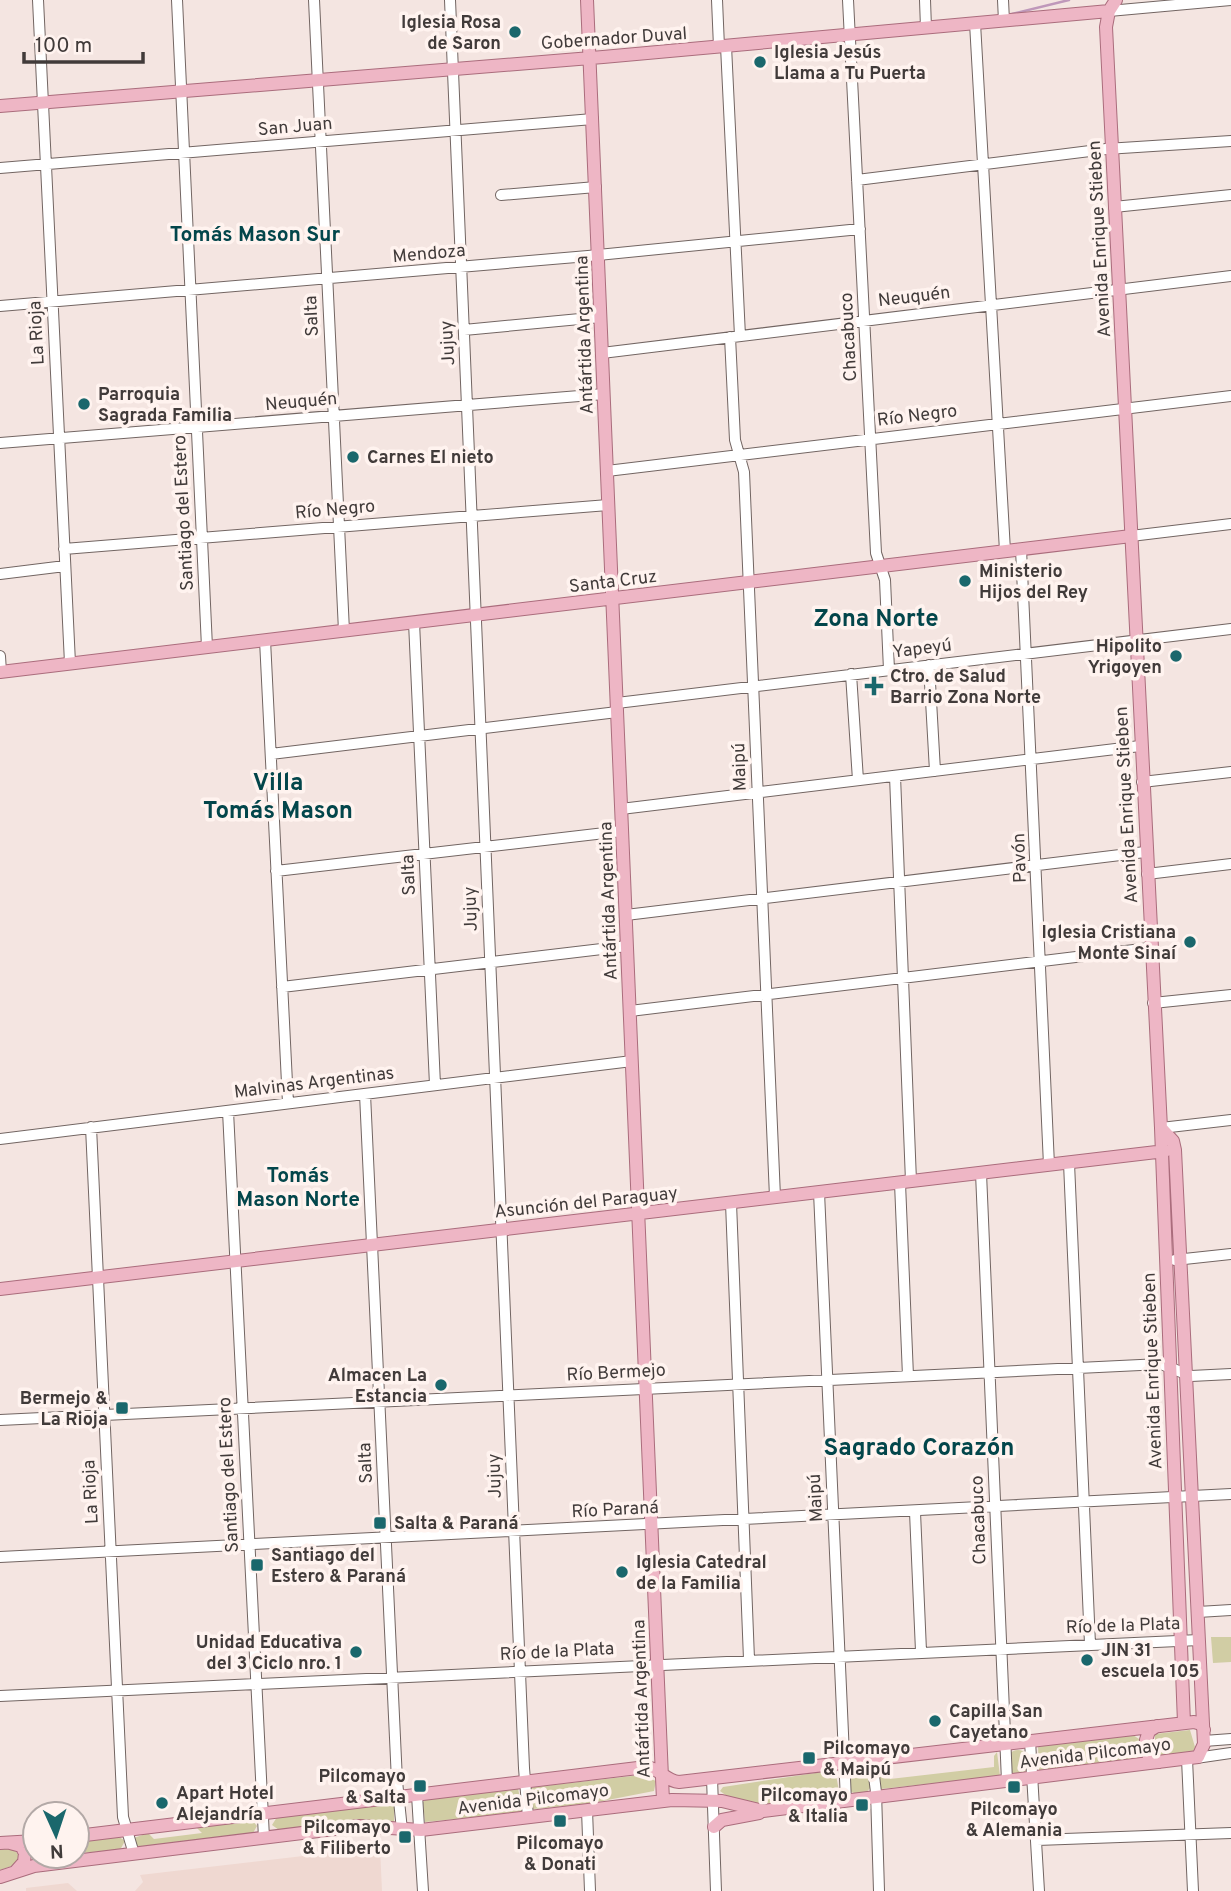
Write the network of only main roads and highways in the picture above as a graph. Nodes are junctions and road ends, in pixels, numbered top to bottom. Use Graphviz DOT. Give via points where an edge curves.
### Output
graph roads {
  1 [pos="587,0"];
  2 [pos="1111,4"];
  3 [pos="590,57"];
  4 [pos="0,106"];
  5 [pos="1130,536"];
  6 [pos="612,598"];
  7 [pos="0,672"];
  8 [pos="1161,1128"];
  9 [pos="1175,1150"];
  10 [pos="1160,1152"];
  11 [pos="638,1213"];
  12 [pos="0,1289"];
  13 [pos="1184,1723"];
  14 [pos="1157,1726"];
  15 [pos="1204,1736"];
  16 [pos="1191,1759"];
  17 [pos="1161,1762"];
  18 [pos="662,1775"];
  19 [pos="663,1801"];
  20 [pos="766,1811"];
  21 [pos="714,1827"];
  22 [pos="91,1834"];
  23 [pos="5,1843"];
  24 [pos="16,1871"];
  25 [pos="0,1877"];
  1 -- 3 [label="main road, Antártida Argentina"];
  2 -- 3 [label="main road, Gobernador Duval" via="1004,21"];
  2 -- 5 [label="main road, Avenida Enrique Stieben" via="1106,27"];
  3 -- 4 [label="main road, Gobernador Duval"];
  3 -- 6 [label="main road, Antártida Argentina"];
  5 -- 6 [label="main road, Santa Cruz"];
  5 -- 8 [label="main road, Avenida Enrique Stieben"];
  6 -- 7 [label="main road, Santa Cruz"];
  6 -- 11 [label="main road, Antártida Argentina"];
  8 -- 9 [label="main road"];
  8 -- 10 [label="main road, Avenida Enrique Stieben"];
  9 -- 10 [label="main road, Asunción del Paraguay"];
  9 -- 15 [label="main road, Avenida Enrique Stieben"];
  10 -- 11 [label="main road, Asunción del Paraguay"];
  10 -- 13 [label="main road, Avenida Enrique Stieben"];
  11 -- 12 [label="main road, Asunción del Paraguay"];
  11 -- 18 [label="main road, Antártida Argentina"];
  13 -- 14 [label="main road, Avenida Pilcomayo"];
  13 -- 15 [label="main road, Avenida Pilcomayo" via="1197,1722"];
  14 -- 17 [label="main road" via="1146,1735 1147,1753 1152,1761"];
  14 -- 18 [label="main road, Avenida Pilcomayo" via="677,1782"];
  15 -- 16 [label="main road, Avenida Enrique Stieben" via="1203,1752"];
  16 -- 17 [label="main road, Avenida Pilcomayo"];
  17 -- 20 [label="main road, Avenida Pilcomayo"];
  18 -- 19 [label="main road, Antártida Argentina"];
  18 -- 22 [label="main road, Avenida Pilcomayo" via="646,1767"];
  19 -- 20 [label="main road, Avenida Pilcomayo" via="713,1800"];
  19 -- 24 [label="main road, Avenida Pilcomayo" via="421,1830 363,1826"];
  20 -- 21 [label="main road" via="722,1820"];
  23 -- 24 [label="main road" via="20,1846 26,1855"];
  24 -- 25 [label="main road, Avenida Pilcomayo"];
}
